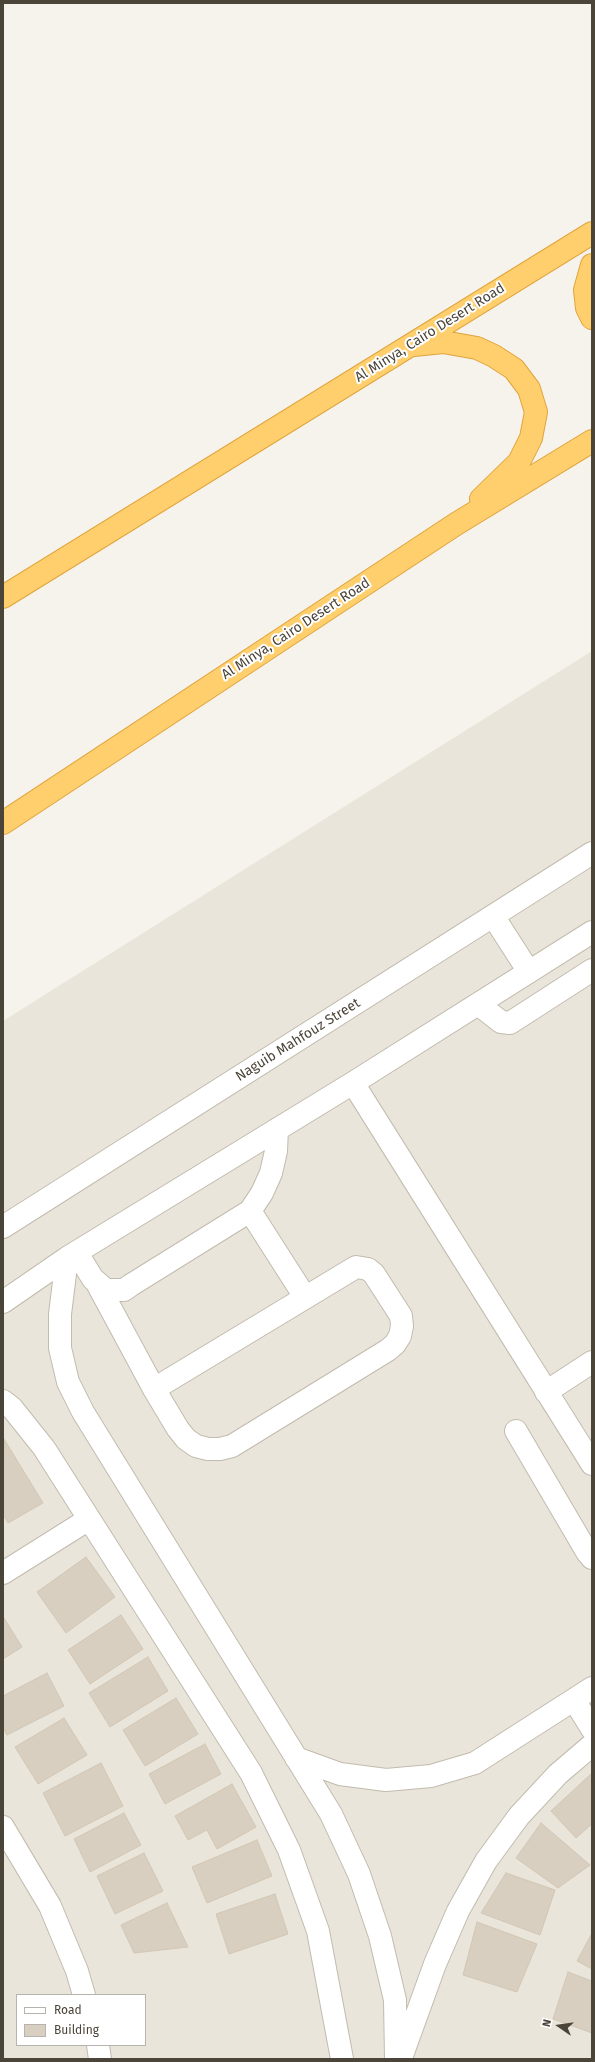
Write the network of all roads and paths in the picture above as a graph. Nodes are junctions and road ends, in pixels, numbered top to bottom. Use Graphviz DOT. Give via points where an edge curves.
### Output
graph roads {
  1 [pos="592,232"];
  2 [pos="592,265"];
  3 [pos="592,318"];
  4 [pos="411,345"];
  5 [pos="592,441"];
  6 [pos="456,524"];
  7 [pos="3,597"];
  8 [pos="3,823"];
  9 [pos="592,853"];
  10 [pos="493,916"];
  11 [pos="592,932"];
  12 [pos="592,970"];
  13 [pos="528,972"];
  14 [pos="478,1004"];
  15 [pos="353,1083"];
  16 [pos="277,1129"];
  17 [pos="250,1211"];
  18 [pos="3,1227"];
  19 [pos="72,1256"];
  20 [pos="98,1285"];
  21 [pos="304,1297"];
  22 [pos="3,1302"];
  23 [pos="592,1362"];
  24 [pos="154,1389"];
  25 [pos="546,1392"];
  26 [pos="3,1401"];
  27 [pos="516,1431"];
  28 [pos="592,1464"];
  29 [pos="89,1519"];
  30 [pos="592,1558"];
  31 [pos="3,1573"];
  32 [pos="592,1688"];
  33 [pos="574,1700"];
  34 [pos="592,1729"];
  35 [pos="592,1745"];
  36 [pos="296,1758"];
  37 [pos="7,1841"];
  38 [pos="84,1994"];
  39 [pos="98,2046"];
  40 [pos="100,2059"];
  41 [pos="342,2059"];
  42 [pos="396,2059"];
  43 [pos="400,2059"];
  1 -- 4 [label="highway, Al Minya, Cairo Desert Road"];
  2 -- 3 [label="highway" via="585,290 587,308"];
  4 -- 6 [label="highway" via="443,342 477,348 494,356 514,369 529,389 536,412 532,438 519,462"];
  4 -- 7 [label="highway, Al Minya, Cairo Desert Road"];
  5 -- 6 [label="highway, Al Minya, Cairo Desert Road"];
  6 -- 8 [label="highway, Al Minya, Cairo Desert Road"];
  9 -- 10 [label="street, Naguib Mahfouz Street"];
  10 -- 13 [label="street"];
  10 -- 18 [label="street, Naguib Mahfouz Street"];
  11 -- 13 [label="street"];
  12 -- 14 [label="street" via="510,1023 501,1022"];
  13 -- 14 [label="street"];
  14 -- 15 [label="street"];
  15 -- 16 [label="street"];
  15 -- 25 [label="street"];
  16 -- 17 [label="street" via="271,1173"];
  16 -- 19 [label="street"];
  17 -- 20 [label="street" via="124,1290 106,1290"];
  17 -- 21 [label="street"];
  19 -- 20 [label="street"];
  19 -- 22 [label="street"];
  19 -- 36 [label="street" via="60,1314 60,1348 68,1382 83,1412"];
  20 -- 24 [label="street"];
  21 -- 24 [label="street"];
  21 -- 24 [label="street" via="350,1269 368,1269 374,1274 401,1316 400,1336 388,1350 232,1446 220,1449 196,1446 186,1439"];
  23 -- 25 [label="street"];
  25 -- 28 [label="street"];
  26 -- 29 [label="street" via="12,1408 44,1448"];
  27 -- 30 [label="street"];
  29 -- 31 [label="street"];
  29 -- 41 [label="street" via="251,1772 289,1850 318,1931"];
  32 -- 33 [label="street"];
  33 -- 34 [label="street"];
  33 -- 36 [label="street" via="475,1763 431,1776 386,1780 370,1778 340,1774"];
  35 -- 43 [label="street" via="558,1774 519,1816 486,1861 458,1911 435,1964"];
  36 -- 42 [label="street" via="331,1814 359,1874 380,1936 394,2000"];
  37 -- 38 [label="street" via="50,1906 77,1970"];
  39 -- 40 [label="street"];
}
